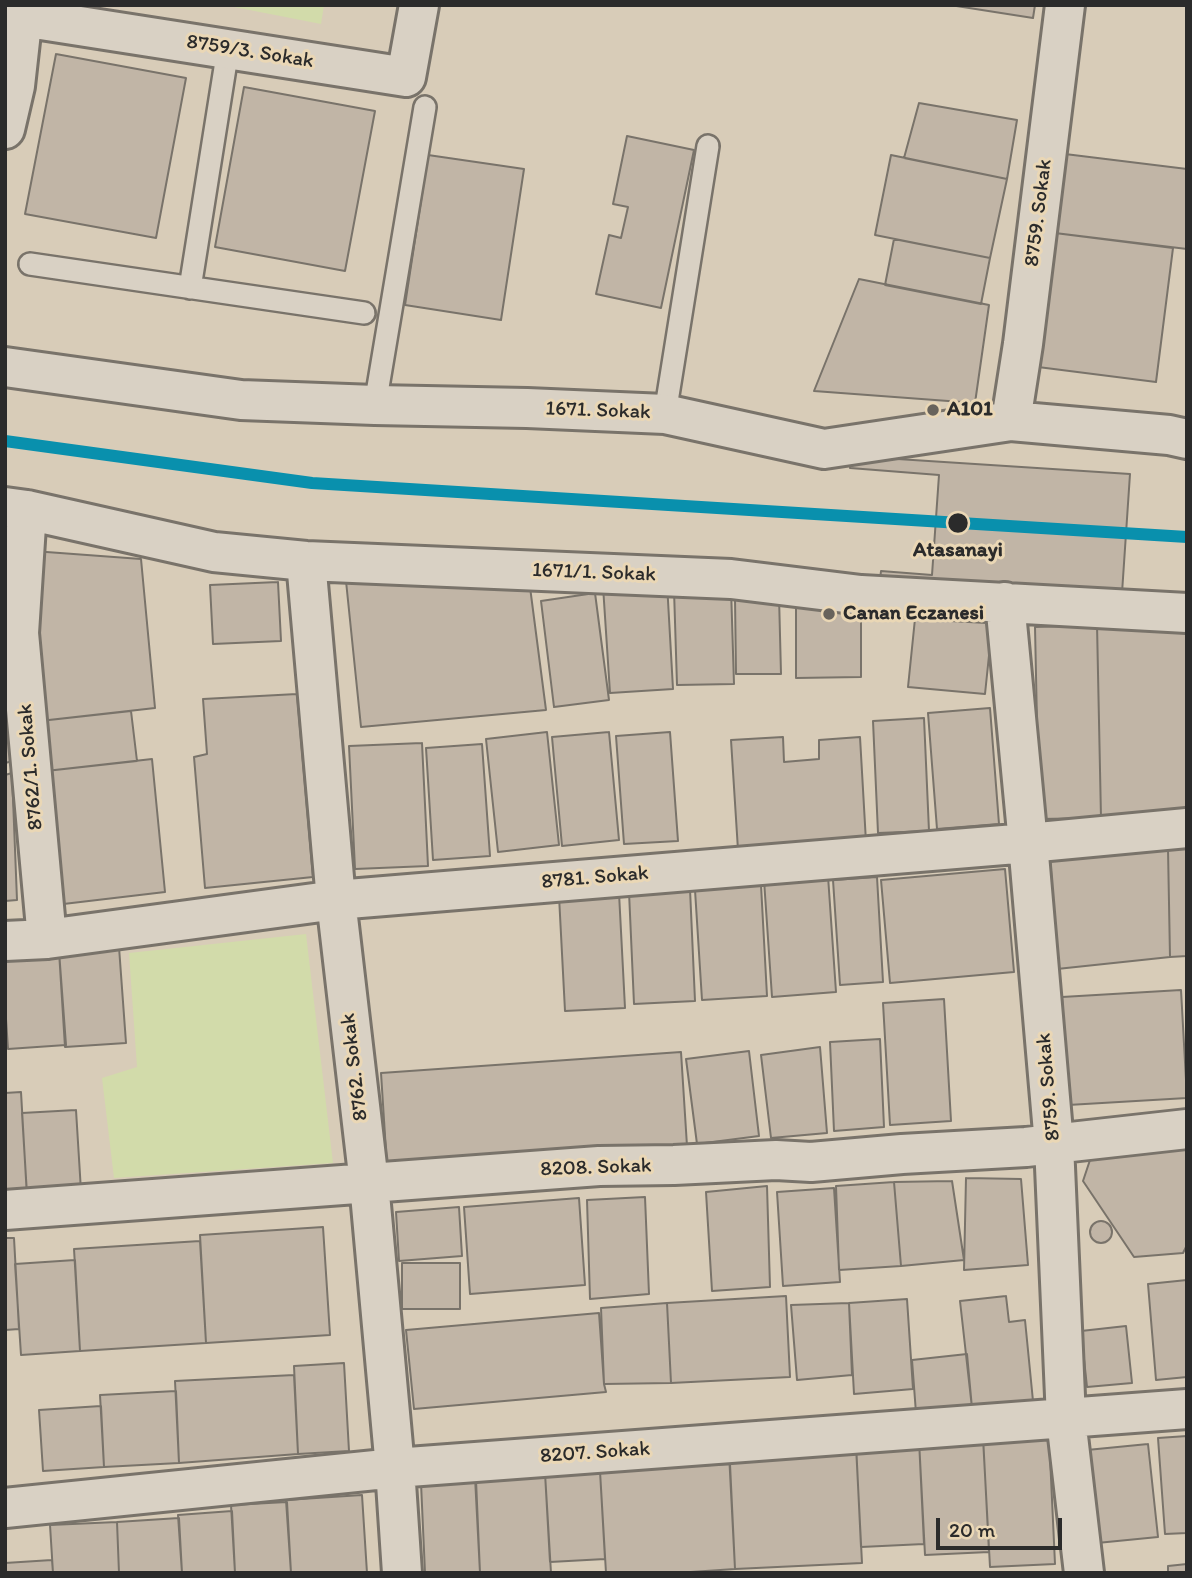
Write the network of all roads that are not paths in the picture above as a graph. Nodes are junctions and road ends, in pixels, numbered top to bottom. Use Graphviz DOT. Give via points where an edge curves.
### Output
graph roads {
  1 [pos="418,5"];
  2 [pos="1065,5"];
  3 [pos="23,11"];
  4 [pos="228,49"];
  5 [pos="425,107"];
  6 [pos="5,129"];
  7 [pos="708,146"];
  8 [pos="30,264"];
  9 [pos="190,288"];
  10 [pos="364,313"];
  11 [pos="5,367"];
  12 [pos="375,405"];
  13 [pos="665,414"];
  14 [pos="1011,421"];
  15 [pos="1187,439"];
  16 [pos="16,509"];
  17 [pos="306,561"];
  18 [pos="1005,602"];
  19 [pos="1187,613"];
  20 [pos="12,635"];
  21 [pos="1187,828"];
  22 [pos="1028,843"];
  23 [pos="336,900"];
  24 [pos="47,939"];
  25 [pos="5,941"];
  26 [pos="1187,1129"];
  27 [pos="1054,1144"];
  28 [pos="369,1183"];
  29 [pos="5,1210"];
  30 [pos="1187,1409"];
  31 [pos="1066,1419"];
  32 [pos="395,1468"];
  33 [pos="5,1508"];
  34 [pos="402,1573"];
  35 [pos="1084,1573"];
  1 -- 4 [label="street, 8759/3. Sokak" via="406,77"];
  2 -- 14 [label="street, 8759. Sokak"];
  3 -- 4 [label="street, 8759/3. Sokak"];
  3 -- 6 [label="street"];
  4 -- 9 [label="lane"];
  5 -- 12 [label="lane"];
  7 -- 13 [label="lane"];
  8 -- 9 [label="lane"];
  9 -- 10 [label="lane"];
  11 -- 12 [label="street, 1671. Sokak" via="241,400"];
  12 -- 13 [label="street, 1671. Sokak"];
  13 -- 14 [label="street, 1671. Sokak" via="824,449"];
  14 -- 15 [label="street, 1671. Sokak"];
  16 -- 17 [label="street, 1671/1. Sokak" via="214,552"];
  16 -- 20 [label="street, 8762/1. Sokak"];
  17 -- 18 [label="street, 1671/1. Sokak" via="731,579 861,595"];
  17 -- 23 [label="street, 8762. Sokak"];
  18 -- 19 [label="street, 1671/1. Sokak"];
  18 -- 22 [label="street, 8759. Sokak"];
  20 -- 24 [label="street, 8762/1. Sokak"];
  21 -- 22 [label="street, 8781. Sokak"];
  22 -- 23 [label="street, 8781. Sokak"];
  22 -- 27 [label="street, 8759. Sokak"];
  23 -- 24 [label="street, 8781. Sokak"];
  23 -- 28 [label="street, 8762. Sokak"];
  24 -- 25 [label="street, 8781. Sokak"];
  26 -- 27 [label="street, 8208. Sokak"];
  27 -- 28 [label="street, 8208. Sokak" via="811,1162 599,1166"];
  27 -- 31 [label="street, 8759. Sokak"];
  28 -- 29 [label="street, 8208. Sokak"];
  28 -- 32 [label="street, 8762. Sokak"];
  30 -- 31 [label="street, 8207. Sokak"];
  31 -- 32 [label="street, 8207. Sokak"];
  31 -- 35 [label="street, 8759. Sokak"];
  32 -- 33 [label="street, 8207. Sokak"];
  32 -- 34 [label="street, 8762. Sokak"];
}
